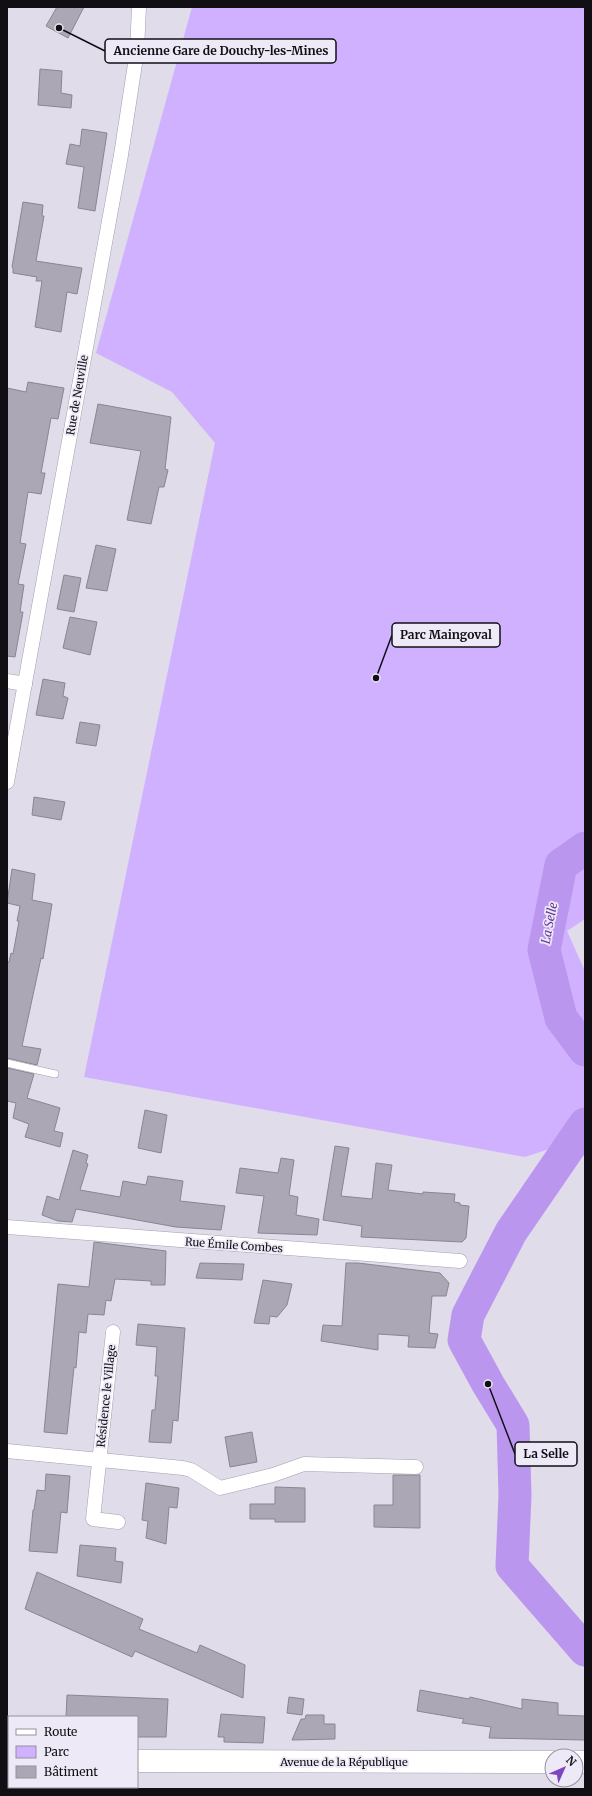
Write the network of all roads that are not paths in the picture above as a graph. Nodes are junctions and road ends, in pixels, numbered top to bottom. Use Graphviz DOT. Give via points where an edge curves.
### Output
graph roads {
  1 [pos="139,7"];
  2 [pos="7,681"];
  3 [pos="25,684"];
  4 [pos="7,782"];
  5 [pos="7,1062"];
  6 [pos="55,1074"];
  7 [pos="7,1227"];
  8 [pos="460,1261"];
  9 [pos="113,1332"];
  10 [pos="7,1451"];
  11 [pos="99,1460"];
  12 [pos="416,1467"];
  13 [pos="118,1522"];
  14 [pos="138,1761"];
  15 [pos="544,1762"];
  1 -- 3 [label="street, Rue de Neuville" via="137,51 121,155"];
  2 -- 3 [label="street"];
  3 -- 4 [label="street, Rue de Neuville"];
  5 -- 6 [label="lane"];
  7 -- 8 [label="street, Rue Émile Combes"];
  9 -- 11 [label="street, Résidence le Village"];
  10 -- 11 [label="street, Résidence le Village"];
  11 -- 12 [label="street, Résidence le Village" via="183,1468 191,1470 220,1488 312,1463"];
  11 -- 13 [label="street, Résidence le Village" via="93,1519"];
  14 -- 15 [label="main road, Avenue de la République"];
}
